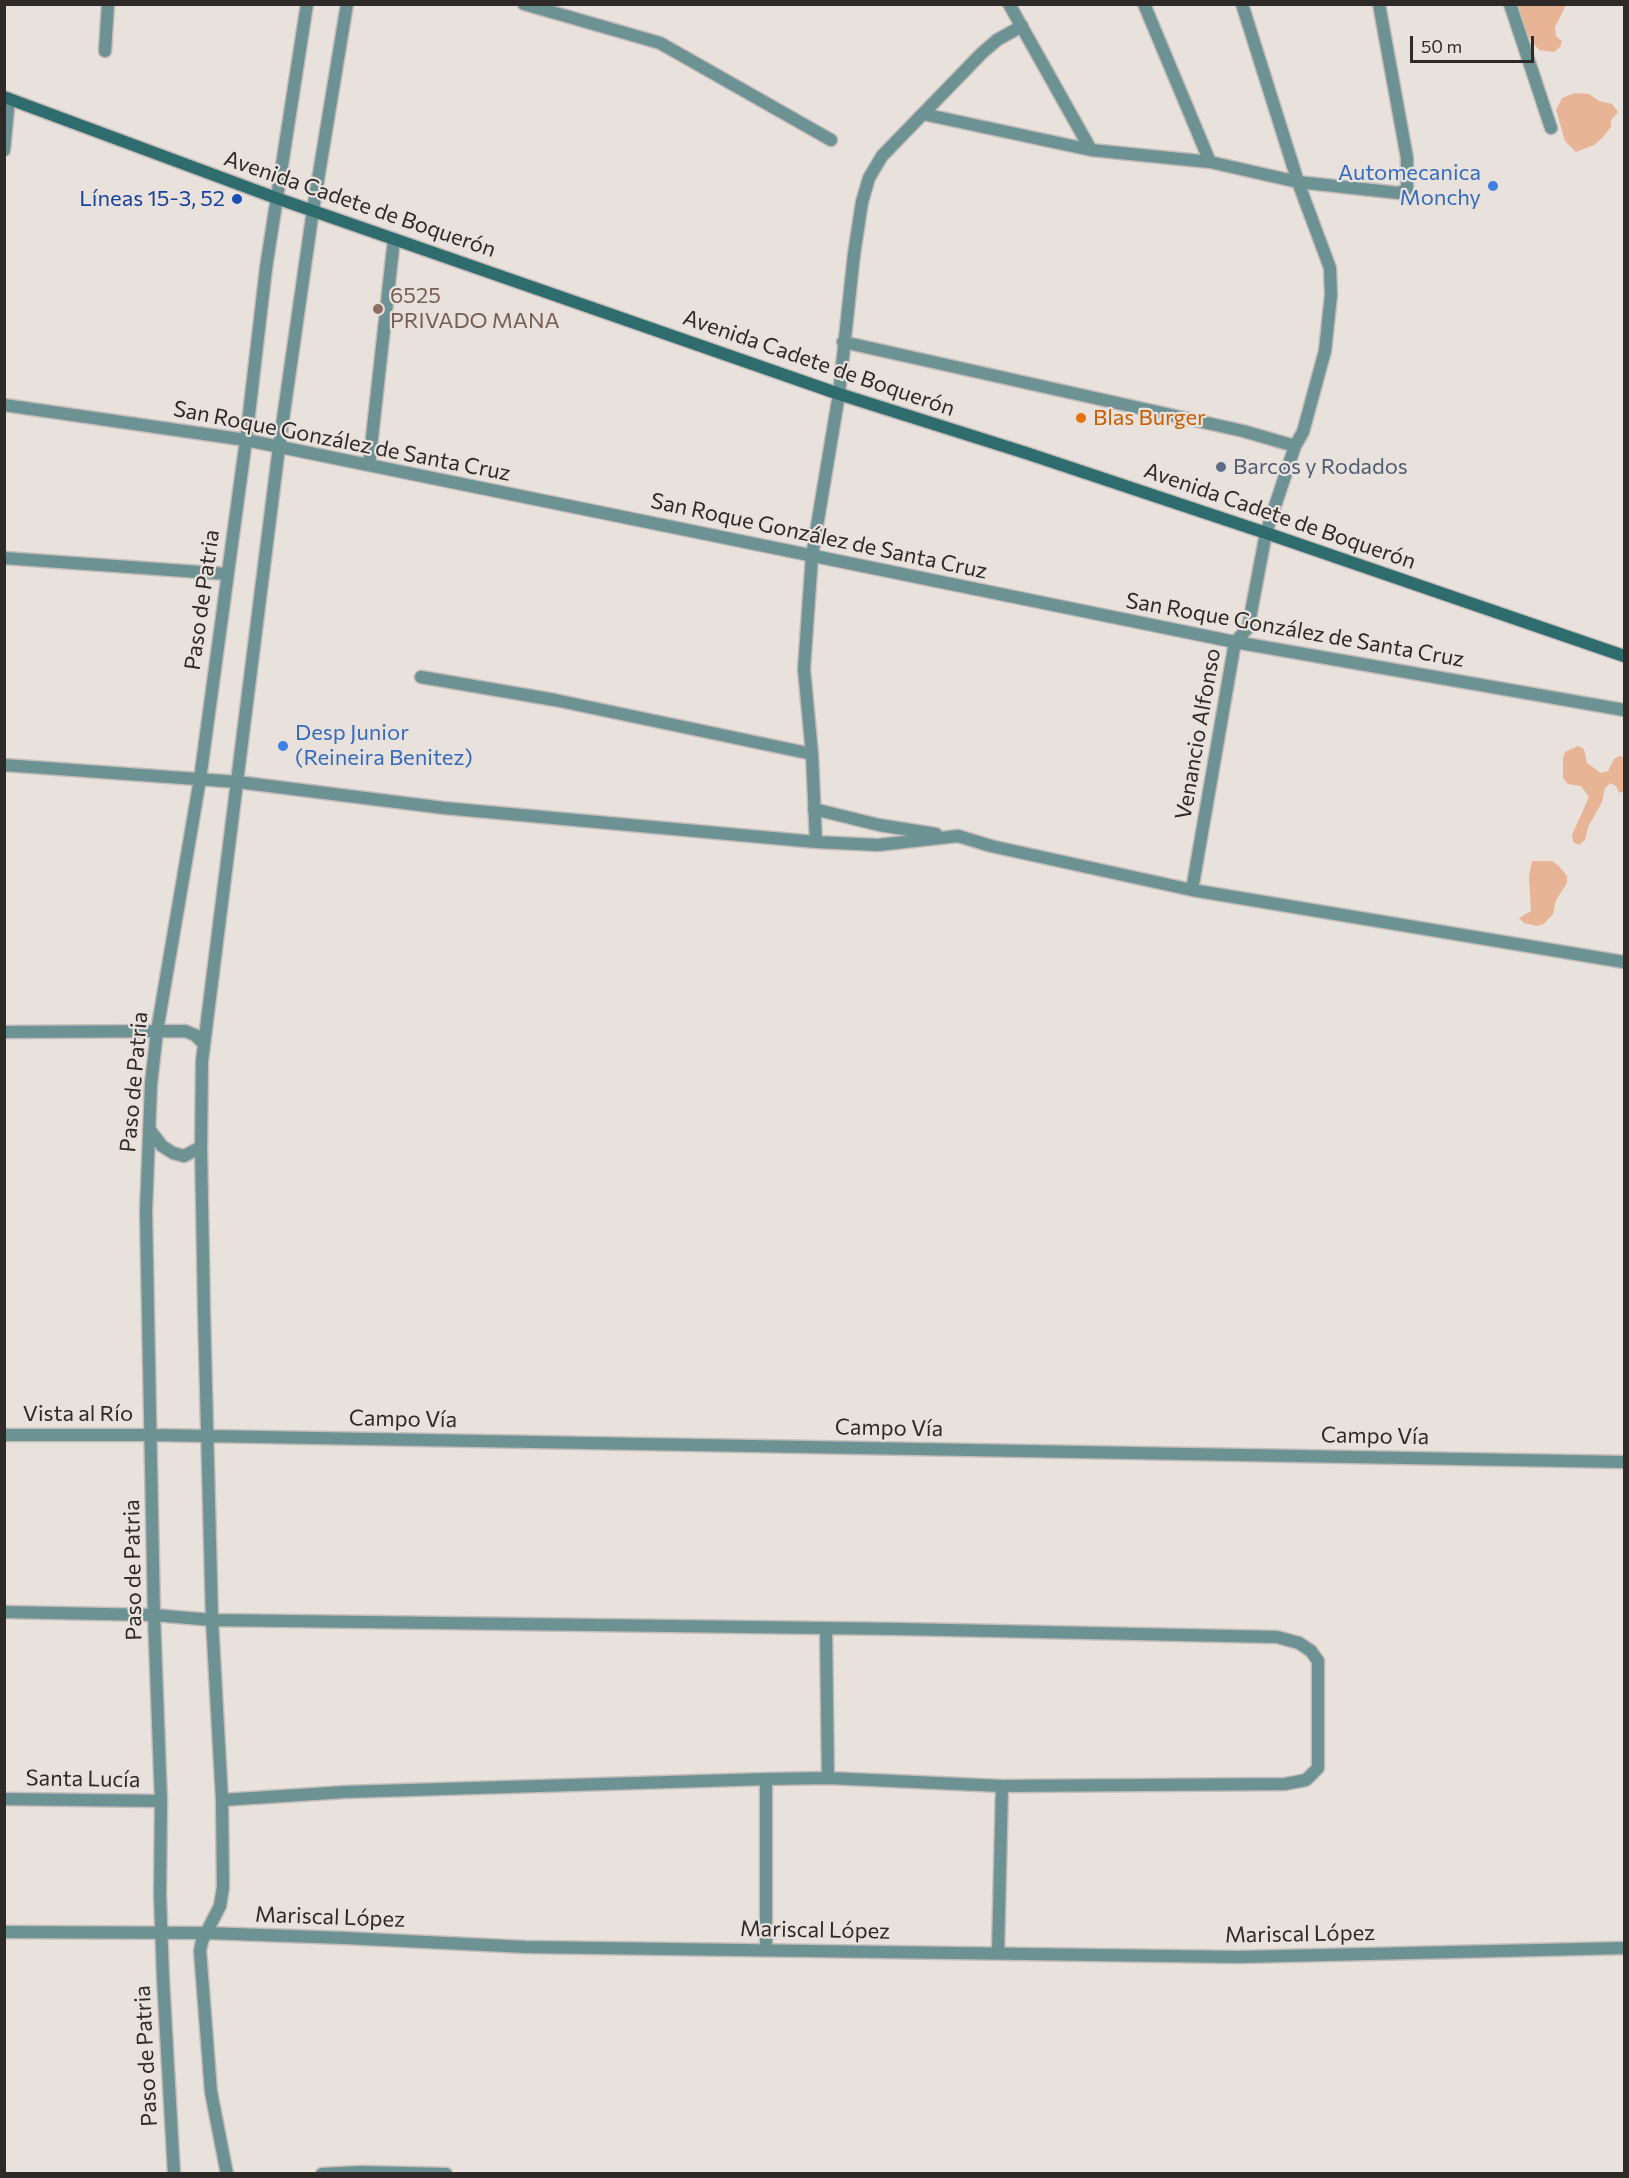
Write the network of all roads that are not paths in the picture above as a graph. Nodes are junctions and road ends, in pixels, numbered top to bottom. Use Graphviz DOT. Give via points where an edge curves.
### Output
graph roads {
  1 [pos="108,4"];
  2 [pos="307,4"];
  3 [pos="347,4"];
  4 [pos="524,4"];
  5 [pos="1009,4"];
  6 [pos="1144,4"];
  7 [pos="1242,4"];
  8 [pos="1379,4"];
  9 [pos="1510,4"];
  10 [pos="1022,26"];
  11 [pos="105,51"];
  12 [pos="7,98"];
  13 [pos="923,114"];
  14 [pos="1551,128"];
  15 [pos="831,140"];
  16 [pos="4,150"];
  17 [pos="1091,150"];
  18 [pos="1210,162"];
  19 [pos="1298,182"];
  20 [pos="276,198"];
  21 [pos="313,210"];
  22 [pos="394,239"];
  23 [pos="843,342"];
  24 [pos="839,394"];
  25 [pos="4,405"];
  26 [pos="246,440"];
  27 [pos="1295,446"];
  28 [pos="279,447"];
  29 [pos="369,465"];
  30 [pos="1266,533"];
  31 [pos="812,556"];
  32 [pos="4,558"];
  33 [pos="227,574"];
  34 [pos="1235,642"];
  35 [pos="1624,656"];
  36 [pos="422,677"];
  37 [pos="1624,710"];
  38 [pos="812,754"];
  39 [pos="4,765"];
  40 [pos="200,779"];
  41 [pos="238,782"];
  42 [pos="814,808"];
  43 [pos="953,836"];
  44 [pos="816,842"];
  45 [pos="1192,890"];
  46 [pos="1624,962"];
  47 [pos="158,1031"];
  48 [pos="4,1032"];
  49 [pos="204,1044"];
  50 [pos="149,1129"];
  51 [pos="201,1147"];
  52 [pos="4,1435"];
  53 [pos="152,1436"];
  54 [pos="207,1437"];
  55 [pos="1624,1462"];
  56 [pos="4,1612"];
  57 [pos="154,1615"];
  58 [pos="212,1620"];
  59 [pos="826,1629"];
  60 [pos="828,1778"];
  61 [pos="766,1779"];
  62 [pos="1002,1786"];
  63 [pos="4,1799"];
  64 [pos="222,1800"];
  65 [pos="161,1801"];
  66 [pos="4,1932"];
  67 [pos="162,1933"];
  68 [pos="206,1933"];
  69 [pos="1624,1948"];
  70 [pos="766,1950"];
  71 [pos="998,1953"];
  72 [pos="174,2174"];
  73 [pos="227,2174"];
  74 [pos="322,2174"];
  75 [pos="446,2174"];
  1 -- 11 [label="street"];
  2 -- 20 [label="street, Paso de Patria"];
  3 -- 21 [label="street"];
  4 -- 15 [label="street" via="660,43"];
  5 -- 10 [label="street"];
  6 -- 18 [label="street"];
  7 -- 19 [label="street, Venancio Alfonso"];
  8 -- 19 [label="street" via="1407,158 1407,189 1399,193"];
  9 -- 14 [label="street"];
  10 -- 13 [label="street" via="982,53"];
  10 -- 17 [label="street"];
  12 -- 16 [label="street"];
  12 -- 20 [label="main road, Avenida Cadete de Boquerón"];
  13 -- 17 [label="street"];
  13 -- 23 [label="street" via="882,156 869,178 857,223"];
  17 -- 18 [label="street"];
  18 -- 19 [label="street"];
  19 -- 27 [label="street, Venancio Alfonso" via="1330,268 1331,295 1325,351 1303,432"];
  20 -- 21 [label="main road, Avenida Cadete de Boquerón"];
  20 -- 26 [label="street, Paso de Patria"];
  21 -- 22 [label="main road, Avenida Cadete de Boquerón"];
  21 -- 28 [label="street"];
  22 -- 24 [label="main road, Avenida Cadete de Boquerón"];
  22 -- 29 [label="street"];
  23 -- 24 [label="street"];
  23 -- 27 [label="street"];
  24 -- 30 [label="main road, Avenida Cadete de Boquerón"];
  24 -- 31 [label="street"];
  25 -- 26 [label="street, San Roque González de Santa Cruz"];
  26 -- 28 [label="street, San Roque González de Santa Cruz"];
  26 -- 33 [label="street, Paso de Patria"];
  27 -- 30 [label="street, Venancio Alfonso"];
  28 -- 29 [label="street, San Roque González de Santa Cruz"];
  28 -- 41 [label="street"];
  29 -- 31 [label="street, San Roque González de Santa Cruz"];
  30 -- 34 [label="street, Venancio Alfonso" via="1248,628"];
  30 -- 35 [label="main road, Avenida Cadete de Boquerón"];
  31 -- 34 [label="street, San Roque González de Santa Cruz"];
  31 -- 38 [label="street" via="804,669"];
  32 -- 33 [label="street"];
  33 -- 40 [label="street, Paso de Patria"];
  34 -- 37 [label="street, San Roque González de Santa Cruz"];
  34 -- 45 [label="street, Venancio Alfonso"];
  36 -- 38 [label="street" via="555,700"];
  38 -- 42 [label="street"];
  39 -- 40 [label="street"];
  40 -- 41 [label="street"];
  40 -- 47 [label="street, Paso de Patria"];
  41 -- 44 [label="street" via="444,808"];
  41 -- 49 [label="street"];
  42 -- 43 [label="street" via="879,825"];
  42 -- 44 [label="street"];
  43 -- 44 [label="street" via="878,845"];
  43 -- 45 [label="street"];
  45 -- 46 [label="street"];
  47 -- 48 [label="street"];
  47 -- 49 [label="street" via="185,1031"];
  47 -- 50 [label="street, Paso de Patria"];
  49 -- 51 [label="street"];
  50 -- 51 [label="street" via="173,1153 184,1156"];
  50 -- 53 [label="street, Paso de Patria" via="146,1211"];
  51 -- 54 [label="street"];
  52 -- 53 [label="street, Vista al Río"];
  53 -- 54 [label="street, Campo Vía"];
  53 -- 57 [label="street, Paso de Patria"];
  54 -- 55 [label="street, Campo Vía"];
  54 -- 58 [label="street"];
  56 -- 57 [label="street"];
  57 -- 58 [label="street"];
  57 -- 65 [label="street, Paso de Patria"];
  58 -- 59 [label="street"];
  58 -- 64 [label="street"];
  59 -- 60 [label="street"];
  59 -- 62 [label="street" via="1277,1637 1299,1642 1318,1662 1318,1768 1306,1779 1286,1784"];
  60 -- 61 [label="street"];
  60 -- 62 [label="street"];
  61 -- 64 [label="street" via="345,1792"];
  61 -- 70 [label="street"];
  62 -- 71 [label="street"];
  63 -- 65 [label="street, Santa Lucía"];
  64 -- 68 [label="street" via="223,1887 220,1906"];
  65 -- 67 [label="street, Paso de Patria"];
  66 -- 67 [label="street, Mariscal López"];
  67 -- 68 [label="street, Mariscal López"];
  67 -- 72 [label="street, Paso de Patria"];
  68 -- 70 [label="street, Mariscal López" via="526,1947"];
  68 -- 73 [label="street" via="200,1952 210,2092"];
  69 -- 71 [label="street, Mariscal López" via="1239,1957"];
  70 -- 71 [label="street, Mariscal López"];
  74 -- 75 [label="street"];
}
